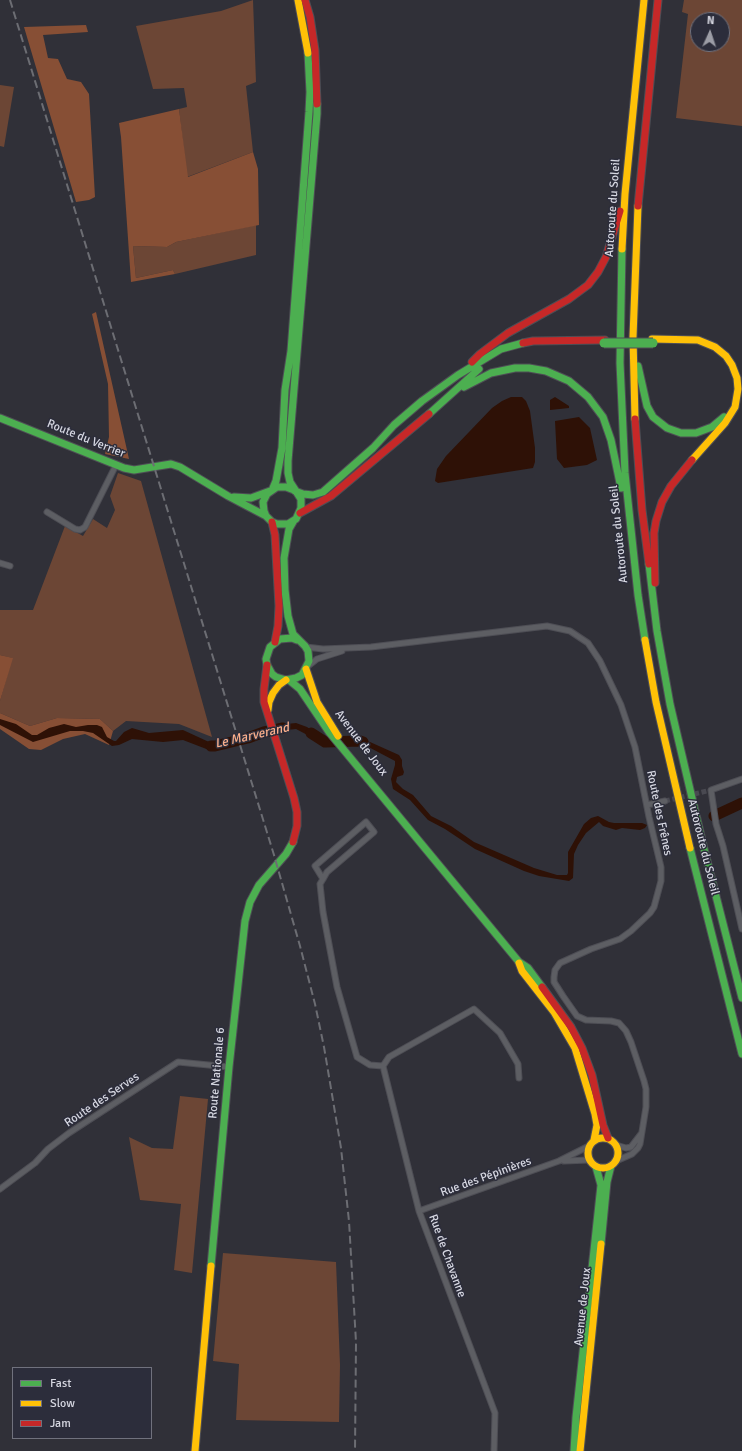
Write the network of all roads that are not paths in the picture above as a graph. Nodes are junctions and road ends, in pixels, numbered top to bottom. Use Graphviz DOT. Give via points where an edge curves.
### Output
graph roads {
  1 [pos="298,0"];
  2 [pos="305,0"];
  3 [pos="644,0"];
  4 [pos="658,0"];
  5 [pos="314,117"];
  6 [pos="625,194"];
  7 [pos="633,337"];
  8 [pos="652,341"];
  9 [pos="604,342"];
  10 [pos="458,375"];
  11 [pos="449,396"];
  12 [pos="0,418"];
  13 [pos="116,465"];
  14 [pos="271,490"];
  15 [pos="295,491"];
  16 [pos="228,496"];
  17 [pos="47,512"];
  18 [pos="300,513"];
  19 [pos="269,519"];
  20 [pos="293,522"];
  21 [pos="631,535"];
  22 [pos="0,563"];
  23 [pos="10,566"];
  24 [pos="657,631"];
  25 [pos="297,640"];
  26 [pos="275,642"];
  27 [pos="305,646"];
  28 [pos="349,649"];
  29 [pos="267,665"];
  30 [pos="307,667"];
  31 [pos="288,680"];
  32 [pos="269,718"];
  33 [pos="333,734"];
  34 [pos="742,779"];
  35 [pos="666,801"];
  36 [pos="647,805"];
  37 [pos="323,879"];
  38 [pos="742,929"];
  39 [pos="519,962"];
  40 [pos="742,998"];
  41 [pos="742,1054"];
  42 [pos="383,1066"];
  43 [pos="229,1067"];
  44 [pos="519,1078"];
  45 [pos="642,1134"];
  46 [pos="608,1138"];
  47 [pos="592,1143"];
  48 [pos="616,1145"];
  49 [pos="559,1162"];
  50 [pos="593,1163"];
  51 [pos="614,1163"];
  52 [pos="0,1189"];
  53 [pos="420,1211"];
  54 [pos="196,1451"];
  55 [pos="494,1451"];
  56 [pos="574,1451"];
  57 [pos="580,1451"];
  1 -- 5 [label="main road" via="308,54"];
  2 -- 5 [label="main road" via="315,50 317,80"];
  3 -- 6 [label="main road, Autoroute du Soleil"];
  4 -- 7 [label="main road, Autoroute du Soleil" via="639,191"];
  5 -- 14 [label="main road" via="285,390 282,448 276,480"];
  5 -- 15 [label="main road" via="288,461 290,482"];
  6 -- 10 [label="main road" via="606,257 588,285 569,300 502,337"];
  6 -- 21 [label="main road, Autoroute du Soleil" via="620,363 624,465"];
  7 -- 8 [label="main road" via="645,400 657,422 672,431 686,434 701,432 717,424 726,415 733,399 734,382 725,362 714,351 699,345"];
  7 -- 24 [label="main road, Autoroute du Soleil" via="642,510"];
  8 -- 9 [label="main road, bridge"];
  8 -- 24 [label="main road" via="698,340 715,347 732,365 738,389 735,407 729,418 671,486 658,511 654,533"];
  9 -- 10 [label="main road" via="544,341 516,344 494,353"];
  9 -- 11 [label="main road" via="543,344 511,350 495,357 477,370"];
  10 -- 15 [label="main road" via="422,401 329,488 313,495"];
  11 -- 18 [label="main road" via="331,496"];
  11 -- 21 [label="main road" via="481,377 515,368 546,371 579,388 599,410 609,433"];
  12 -- 13 [label="main road, Route du Verrier"];
  13 -- 16 [label="main road, Route du Verrier" via="134,470 171,464"];
  13 -- 17 [label="street" via="84,527 80,530 75,530"];
  14 -- 15 [label="main road" via="286,486"];
  14 -- 16 [label="main road, Route du Verrier" via="251,498"];
  14 -- 19 [label="main road" via="263,502"];
  15 -- 18 [label="main road" via="302,504"];
  16 -- 19 [label="main road, Route du Verrier"];
  18 -- 20 [label="main road"];
  19 -- 20 [label="main road" via="283,525"];
  19 -- 26 [label="main road" via="275,535 279,606"];
  20 -- 25 [label="main road" via="285,549 284,576 289,625"];
  21 -- 41 [label="main road, Autoroute du Soleil" via="657,709"];
  22 -- 23 [label="street"];
  24 -- 40 [label="main road, Autoroute du Soleil" via="681,752"];
  25 -- 26 [label="main road" via="286,638"];
  25 -- 27 [label="main road"];
  26 -- 29 [label="main road" via="267,652"];
  27 -- 28 [label="street, Route des Frênes"];
  27 -- 30 [label="main road" via="309,656"];
  28 -- 30 [label="street, Route des Frênes" via="317,659"];
  28 -- 36 [label="street, Route des Frênes" via="547,626 570,632 588,643 600,661 621,705 635,747"];
  29 -- 31 [label="main road" via="276,677"];
  29 -- 32 [label="main road, Route Nationale 6" via="264,695"];
  30 -- 31 [label="main road" via="302,675"];
  30 -- 33 [label="main road, Avenue de Joux" via="310,684"];
  31 -- 32 [label="main road, Route Nationale 6" via="279,685 273,693 268,707"];
  31 -- 33 [label="main road, Avenue de Joux" via="300,689"];
  32 -- 43 [label="main road, Route Nationale 6" via="298,812 297,826 294,841 259,885 250,902"];
  33 -- 39 [label="main road, Avenue de Joux" via="385,793 406,826"];
  34 -- 38 [label="street" via="711,790 716,824"];
  35 -- 36 [label="street"];
  36 -- 45 [label="street, Route des Frênes" via="661,867 661,881 650,913 620,939 560,963 554,977 554,982 578,1016 586,1020 615,1021 626,1031 646,1089"];
  37 -- 37 [label="street" via="327,872 374,832 366,822 315,866"];
  37 -- 42 [label="street" via="320,884 322,905 337,987 358,1057 370,1065"];
  39 -- 46 [label="main road, Avenue de Joux" via="528,968 571,1027 582,1048 592,1075"];
  39 -- 47 [label="main road, Avenue de Joux" via="522,971 554,1012 575,1048 597,1124"];
  42 -- 44 [label="street" via="389,1056 474,1009 500,1033 518,1064"];
  42 -- 53 [label="street, Rue de Chavanne"];
  43 -- 52 [label="street, Route des Serves" via="178,1062 70,1133"];
  43 -- 54 [label="main road, Route Nationale 6"];
  45 -- 48 [label="street" via="631,1147"];
  45 -- 51 [label="street, Route des Frênes" via="638,1148"];
  46 -- 47 [label="main road" via="601,1138"];
  46 -- 48 [label="main road"];
  47 -- 49 [label="street, Rue des Pépinières"];
  47 -- 50 [label="main road" via="588,1156"];
  48 -- 51 [label="main road" via="619,1154"];
  49 -- 50 [label="street, Rue des Pépinières"];
  49 -- 53 [label="street, Rue des Pépinières"];
  50 -- 51 [label="main road" via="606,1168"];
  50 -- 56 [label="main road, Avenue de Joux" via="601,1185"];
  51 -- 57 [label="main road, Avenue de Joux" via="607,1182"];
  53 -- 55 [label="street, Rue de Chavanne" via="495,1413"];
}
